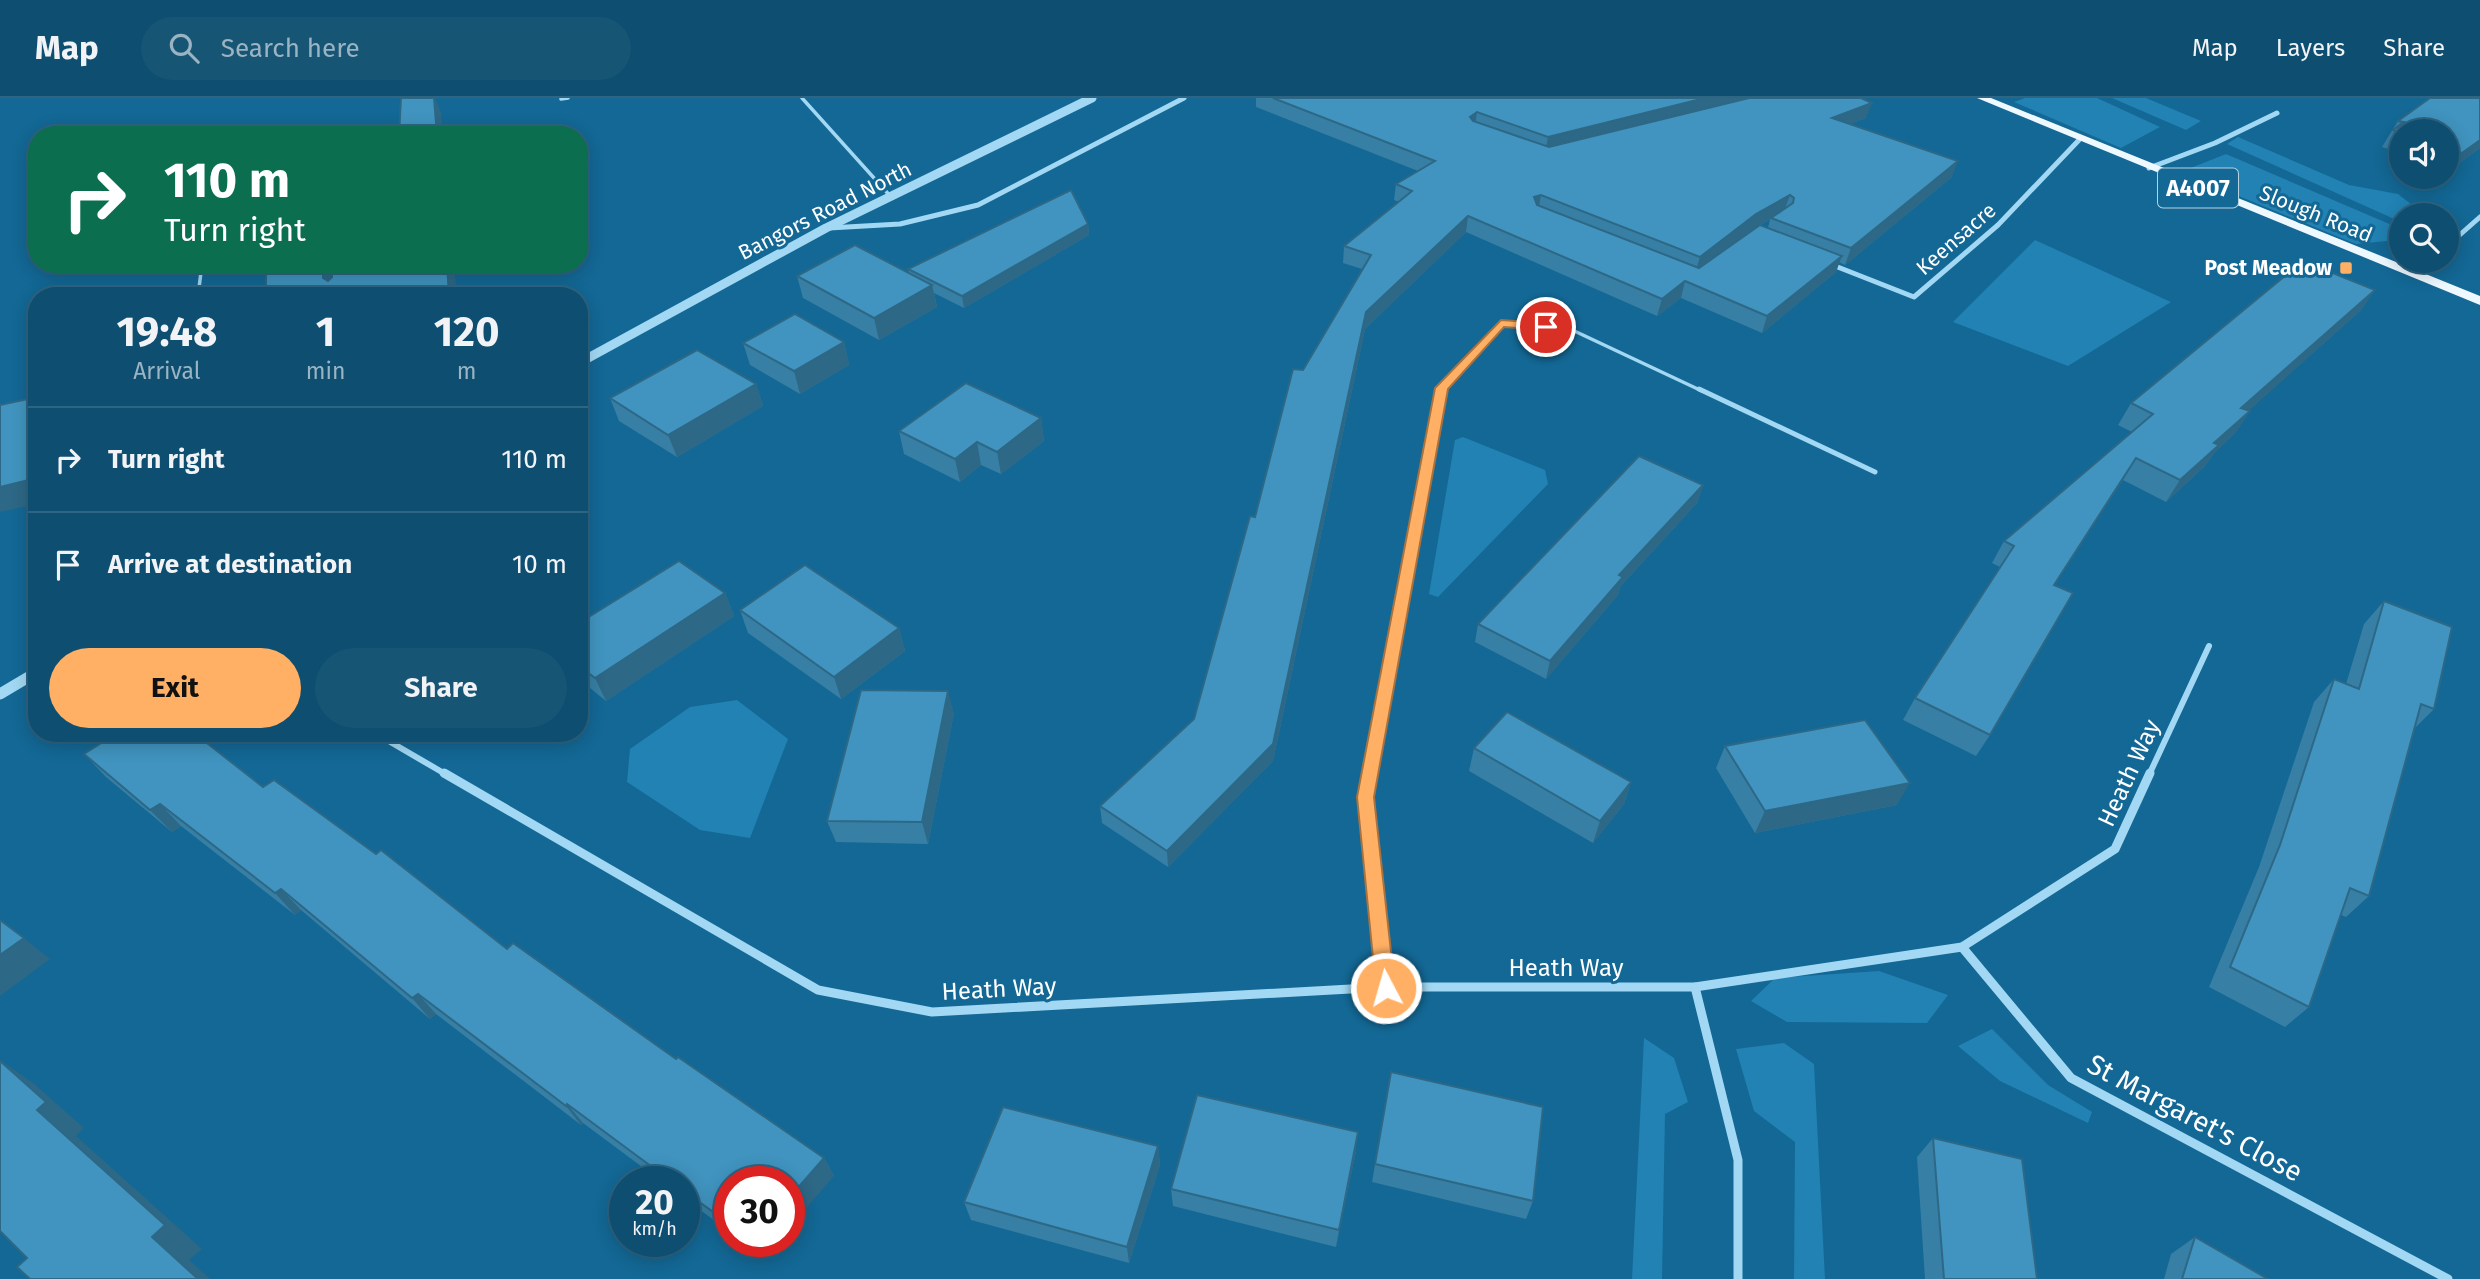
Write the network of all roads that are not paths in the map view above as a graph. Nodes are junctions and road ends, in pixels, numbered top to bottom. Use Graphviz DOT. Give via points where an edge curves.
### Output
graph roads {
  1 [pos="568,98"];
  2 [pos="802,98"];
  3 [pos="1092,98"];
  4 [pos="1184,98"];
  5 [pos="1982,98"];
  6 [pos="561,99"];
  7 [pos="2277,113"];
  8 [pos="2079,140"];
  9 [pos="2149,168"];
  10 [pos="892,198"];
  11 [pos="2480,217"];
  12 [pos="826,228"];
  13 [pos="2459,236"];
  14 [pos="1828,263"];
  15 [pos="2418,273"];
  16 [pos="2416,275"];
  17 [pos="2480,302"];
  18 [pos="1501,323"];
  19 [pos="588,358"];
  20 [pos="1875,472"];
  21 [pos="2209,646"];
  22 [pos="28,677"];
  23 [pos="0,694"];
  24 [pos="391,742"];
  25 [pos="1962,947"];
  26 [pos="1695,987"];
  27 [pos="1386,988"];
  28 [pos="1738,1279"];
  29 [pos="2448,1279"];
  1 -- 6 [label="lane"];
  2 -- 10 [label="lane"];
  3 -- 10 [label="street, Bangors Road North"];
  4 -- 12 [label="street" via="978,205 900,224"];
  5 -- 8 [label="main road, Slough Road / A4007"];
  7 -- 9 [label="street"];
  8 -- 9 [label="main road, Slough Road / A4007"];
  8 -- 14 [label="street, Keensacre" via="1998,225 1914,297"];
  9 -- 16 [label="main road, Slough Road / A4007"];
  10 -- 12 [label="street, Bangors Road North"];
  11 -- 13 [label="street"];
  12 -- 19 [label="street, Bangors Road North"];
  15 -- 16 [label="street"];
  16 -- 17 [label="main road, Slough Road / A4007"];
  18 -- 20 [label="lane" via="1568,328"];
  18 -- 27 [label="street" via="1441,388 1366,797"];
  21 -- 25 [label="street, Heath Way" via="2115,849"];
  22 -- 23 [label="street"];
  24 -- 27 [label="street, Heath Way" via="818,990 932,1012"];
  25 -- 26 [label="street, Heath Way"];
  25 -- 29 [label="street, St Margaret's Close" via="2071,1078"];
  26 -- 27 [label="street, Heath Way"];
  26 -- 28 [label="street" via="1738,1160"];
}
